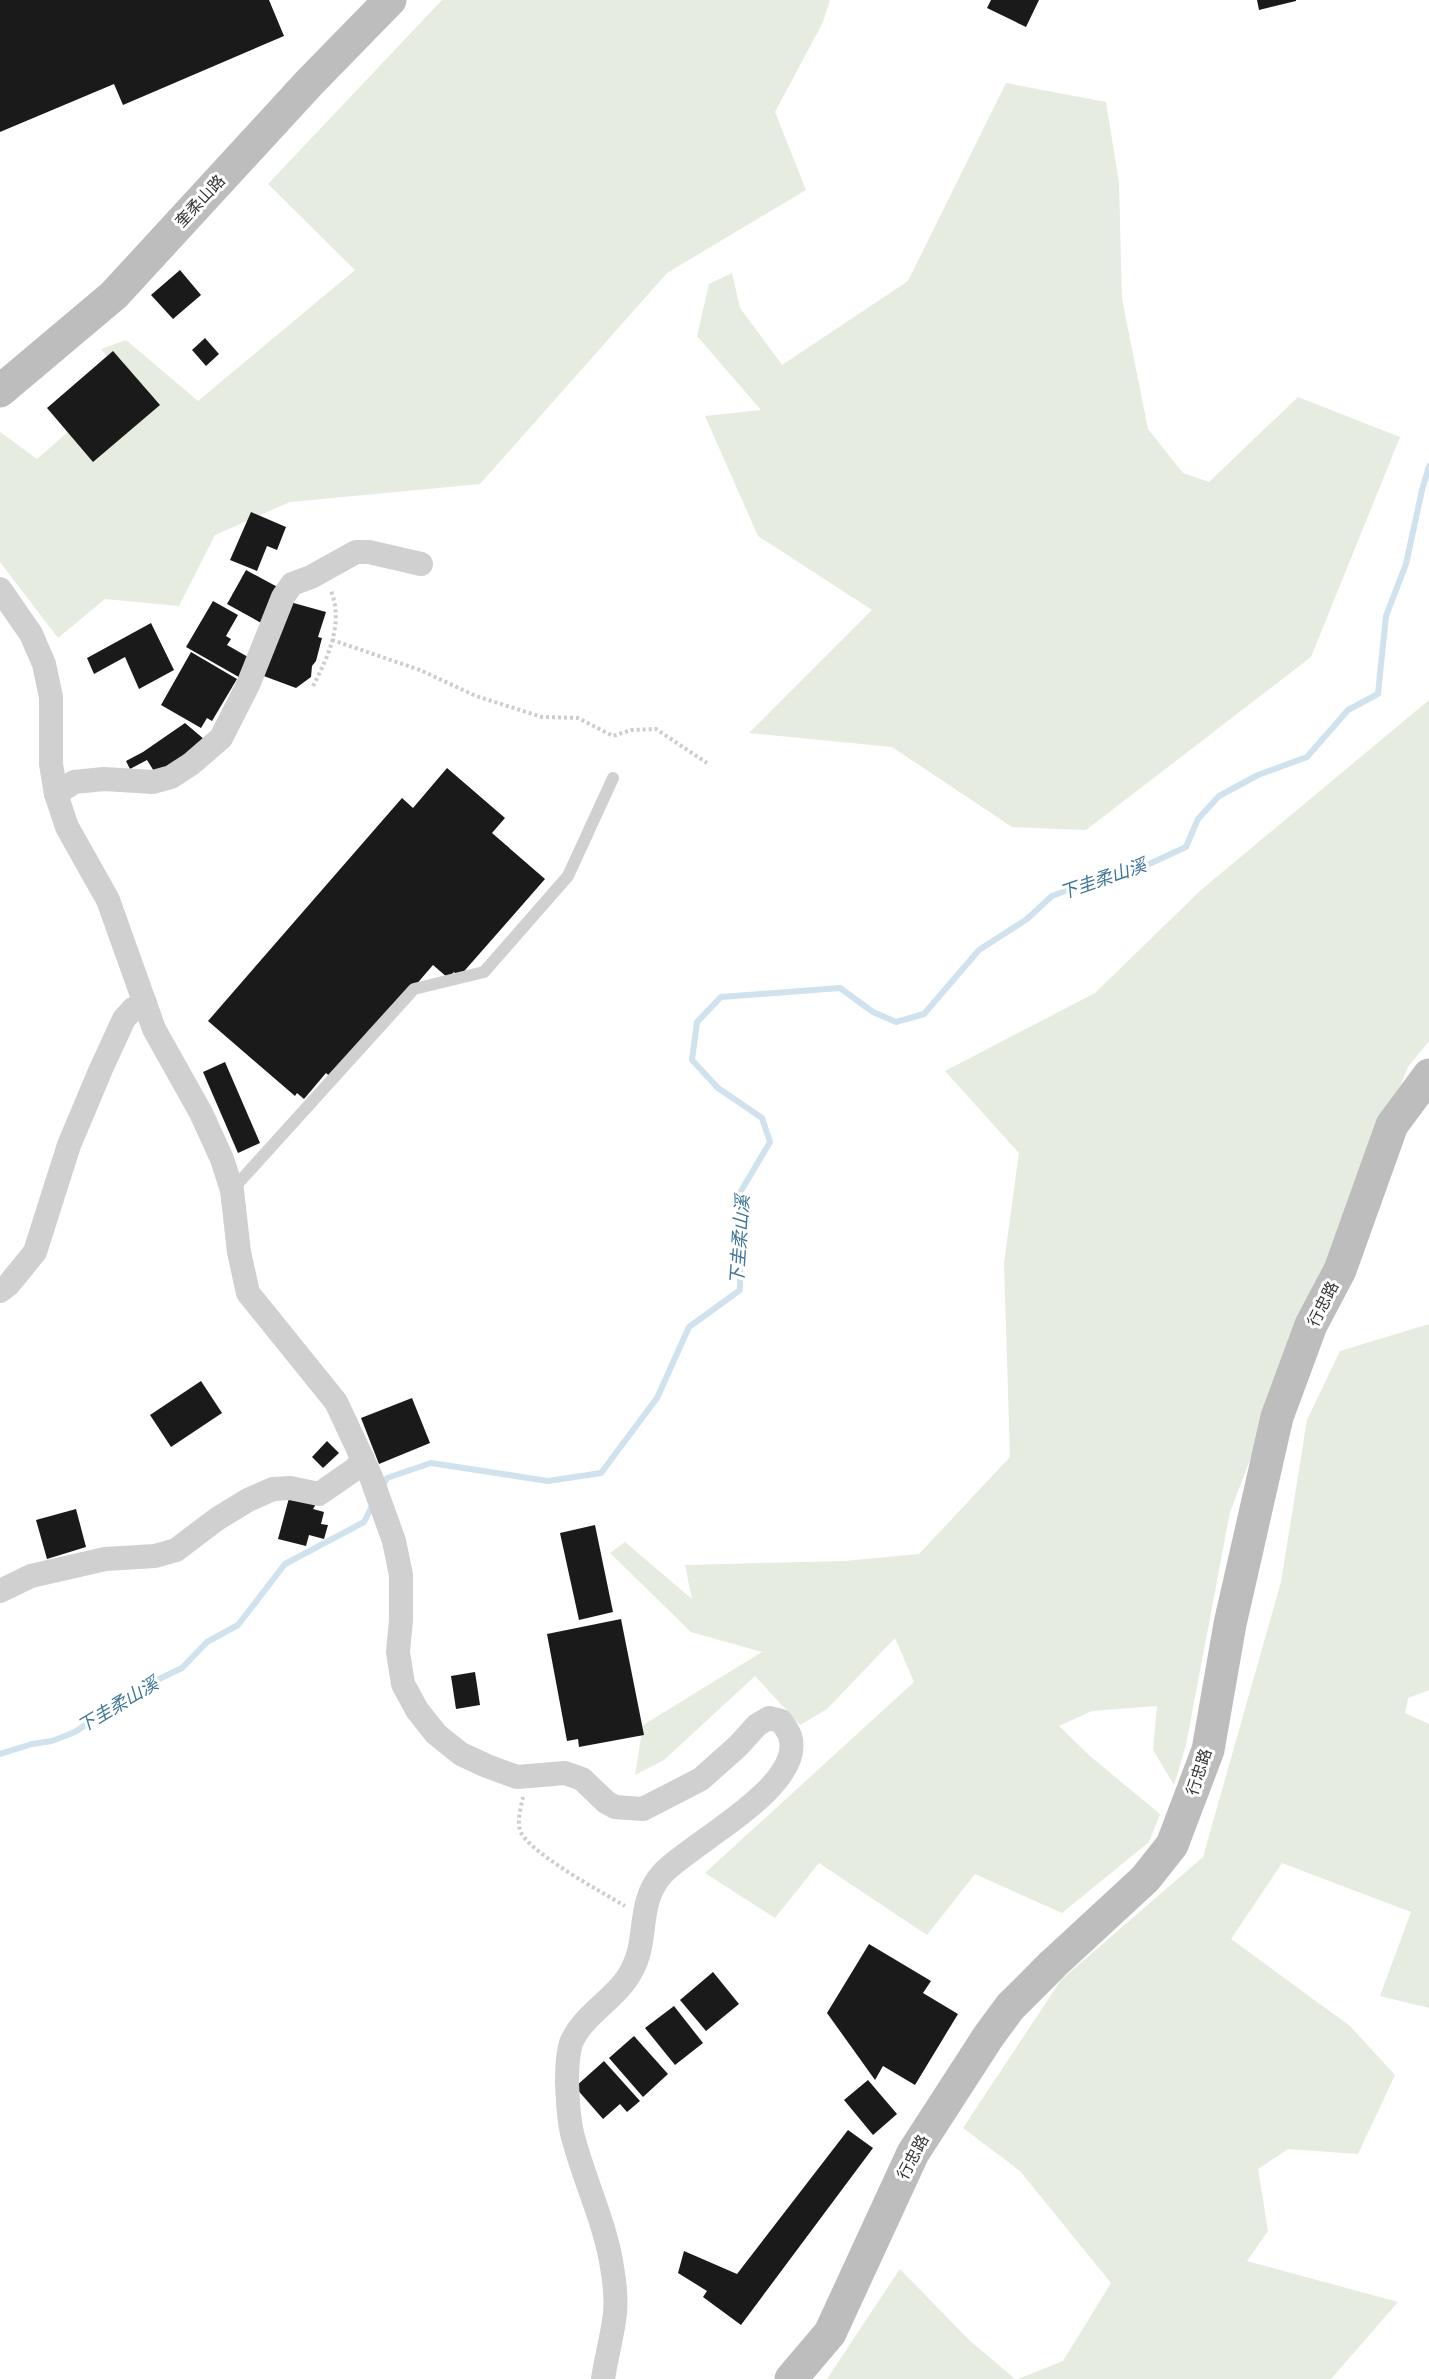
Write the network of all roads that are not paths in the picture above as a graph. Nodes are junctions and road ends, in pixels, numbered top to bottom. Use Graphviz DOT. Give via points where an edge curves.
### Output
graph roads {
  1 [pos="390,0"];
  2 [pos="0,391"];
  3 [pos="421,564"];
  4 [pos="0,589"];
  5 [pos="613,778"];
  6 [pos="56,794"];
  7 [pos="145,1003"];
  8 [pos="1429,1075"];
  9 [pos="232,1190"];
  10 [pos="0,1292"];
  11 [pos="367,1468"];
  12 [pos="0,1591"];
  13 [pos="603,2379"];
  14 [pos="791,2379"];
  1 -- 2 [label="street, 奎柔山路" via="114,295"];
  3 -- 6 [label="street" via="356,552 292,584 282,597 248,686 221,738 171,777 153,782 74,782"];
  4 -- 6 [label="street" via="31,634 44,664 51,697 51,764"];
  5 -- 9 [label="lane" via="568,876 484,972 414,989"];
  6 -- 7 [label="street" via="68,827 115,917"];
  7 -- 9 [label="street" via="154,1029 201,1113"];
  7 -- 10 [label="street" via="124,1019 106,1059 69,1145 35,1252"];
  8 -- 14 [label="street, 行忠路" via="1392,1125 1341,1270 1311,1325 1277,1417 1230,1624 1208,1750 1172,1845 1145,1879 1010,2007 988,2037 913,2153 830,2333"];
  9 -- 11 [label="street" via="248,1293 336,1402"];
  11 -- 12 [label="street" via="355,1469 319,1494 273,1489 217,1519 176,1550 156,1556 94,1561 32,1576"];
  11 -- 13 [label="street" via="401,1575 398,1652 403,1684 436,1734 461,1754 517,1777 565,1773 582,1779 615,1807 643,1809 701,1779 769,1718 781,1721 790,1737 790,1757 779,1778 745,1811 663,1873 649,1893 632,1972 572,2042 567,2064 572,2133 609,2254 614,2283 614,2320"];
}
